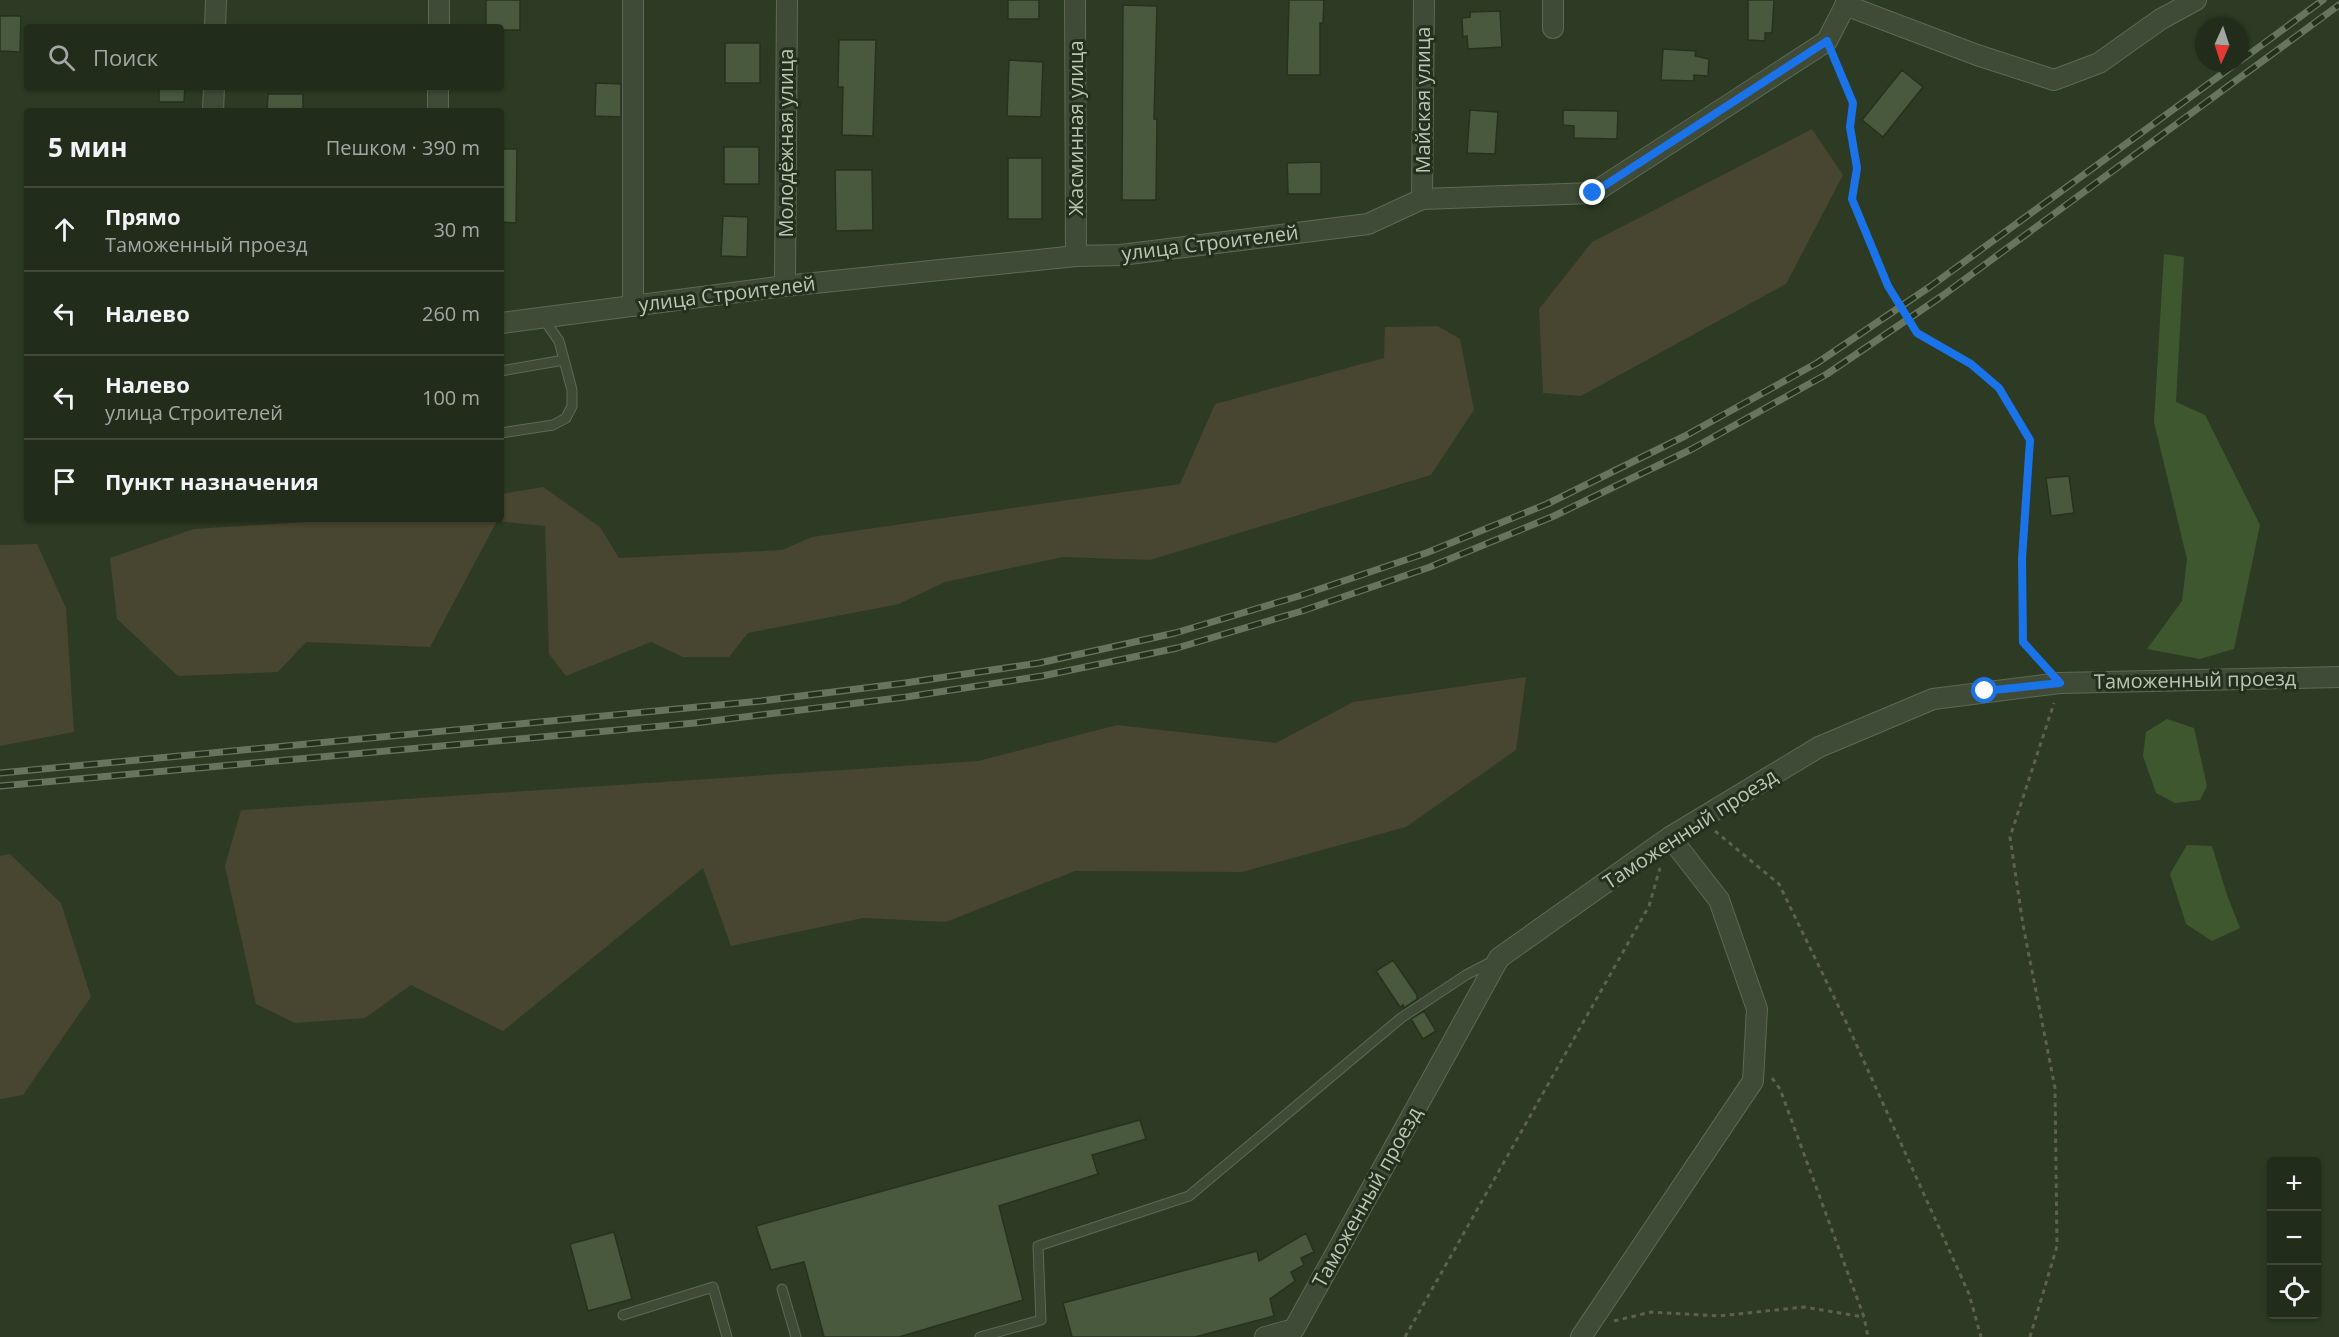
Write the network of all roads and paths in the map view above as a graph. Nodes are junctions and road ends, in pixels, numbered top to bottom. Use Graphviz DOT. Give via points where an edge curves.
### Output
graph roads {
  1 [pos="216,0"];
  2 [pos="439,0"];
  3 [pos="633,0"];
  4 [pos="787,0"];
  5 [pos="1076,0"];
  6 [pos="1424,0"];
  7 [pos="1553,0"];
  8 [pos="2196,0"];
  9 [pos="1846,3"];
  10 [pos="215,24"];
  11 [pos="439,24"];
  12 [pos="1553,28"];
  13 [pos="1827,41"];
  14 [pos="214,90"];
  15 [pos="438,90"];
  16 [pos="213,108"];
  17 [pos="438,108"];
  18 [pos="1422,200"];
  19 [pos="1076,256"];
  20 [pos="785,286"];
  21 [pos="633,306"];
  22 [pos="543,318"];
  23 [pos="504,323"];
  24 [pos="564,360"];
  25 [pos="504,370"];
  26 [pos="504,433"];
  27 [pos="2339,677"];
  28 [pos="2060,683"];
  29 [pos="1701,820"];
  30 [pos="1670,837"];
  31 [pos="1661,867"];
  32 [pos="1499,958"];
  33 [pos="1755,1052"];
  34 [pos="782,1288"];
  35 [pos="623,1315"];
  36 [pos="1864,1317"];
  37 [pos="1584,1332"];
  38 [pos="727,1337"];
  39 [pos="796,1337"];
  40 [pos="980,1337"];
  41 [pos="1265,1337"];
  42 [pos="1405,1337"];
  43 [pos="1868,1337"];
  44 [pos="1981,1337"];
  45 [pos="2030,1337"];
  1 -- 10 [label="street"];
  2 -- 11 [label="street"];
  3 -- 21 [label="street"];
  4 -- 20 [label="street, Молодёжная улица"];
  5 -- 19 [label="street, Жасминная улица"];
  6 -- 18 [label="street, Майская улица"];
  7 -- 12 [label="street"];
  8 -- 9 [label="street" via="2161,19 2099,63 2054,80 1977,55"];
  9 -- 13 [label="street"];
  13 -- 18 [label="street, улица Строителей" via="1593,193"];
  13 -- 28 [label="path" via="1853,103 1850,127 1857,168 1852,199 1888,286 1917,333 1971,364 1999,388 2030,440 2022,559 2023,642"];
  14 -- 16 [label="street"];
  15 -- 17 [label="street"];
  18 -- 19 [label="street, улица Строителей" via="1368,224 1121,255"];
  19 -- 20 [label="street, улица Строителей"];
  20 -- 21 [label="street, улица Строителей"];
  21 -- 22 [label="street, улица Строителей"];
  22 -- 23 [label="street, улица Строителей"];
  22 -- 24 [label="lane" via="559,341"];
  24 -- 25 [label="lane"];
  24 -- 26 [label="lane" via="572,390 572,406 566,418 553,425"];
  27 -- 28 [label="street, Таможенный проезд"];
  28 -- 29 [label="street, Таможенный проезд" via="1933,699 1819,747"];
  28 -- 45 [label="path" via="2010,837 2055,1088 2057,1246"];
  29 -- 30 [label="street, Таможенный проезд"];
  29 -- 44 [label="path" via="1779,884 1969,1294"];
  30 -- 32 [label="street, Таможенный проезд"];
  30 -- 33 [label="street" via="1719,900 1757,1009"];
  31 -- 42 [label="path" via="1648,906"];
  32 -- 40 [label="lane" via="1401,1018 1189,1196 1038,1246 1041,1320"];
  32 -- 41 [label="street, Таможенный проезд" via="1294,1329"];
  33 -- 36 [label="path" via="1780,1089"];
  33 -- 37 [label="street" via="1753,1081"];
  34 -- 39 [label="lane"];
  35 -- 38 [label="lane" via="714,1287"];
  36 -- 37 [label="path" via="1804,1307 1719,1316 1651,1312"];
  36 -- 43 [label="path"];
}
